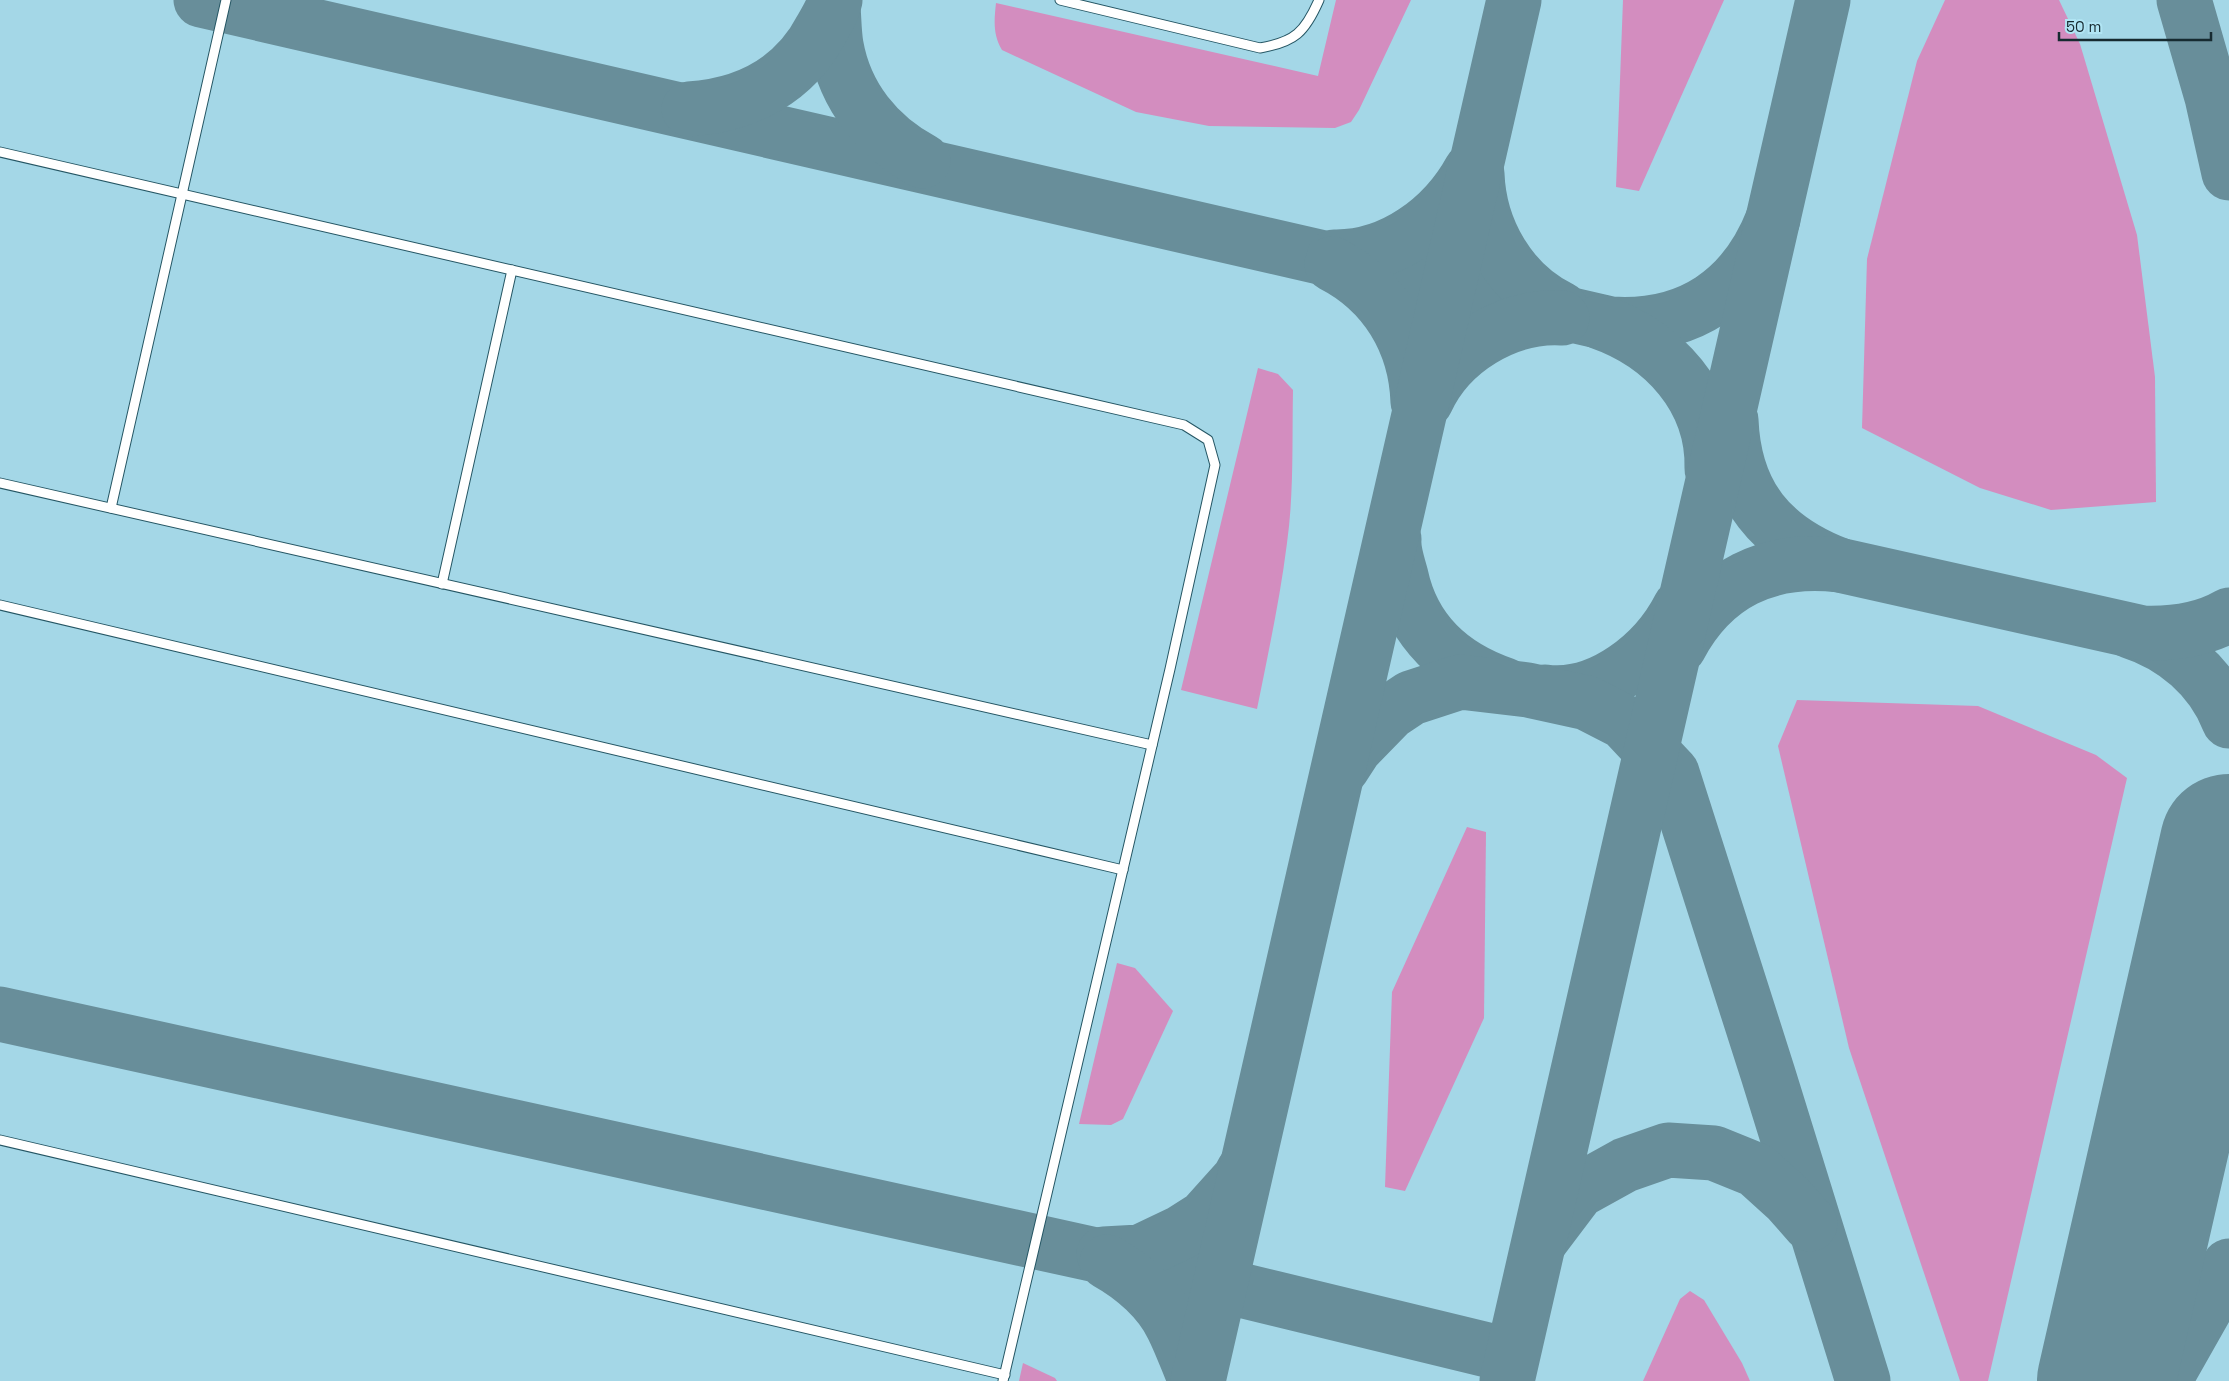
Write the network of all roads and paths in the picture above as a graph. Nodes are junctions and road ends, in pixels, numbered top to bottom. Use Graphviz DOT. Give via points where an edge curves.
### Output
graph roads {
  1 [pos="226,0"];
  2 [pos="1060,0"];
  3 [pos="1319,0"];
  4 [pos="0,152"];
  5 [pos="181,194"];
  6 [pos="512,270"];
  7 [pos="0,483"];
  8 [pos="111,508"];
  9 [pos="442,584"];
  10 [pos="0,605"];
  11 [pos="1152,745"];
  12 [pos="1123,870"];
  13 [pos="0,1140"];
  14 [pos="1004,1378"];
  1 -- 5 [label="lane"];
  2 -- 3 [label="lane" via="1260,48 1294,38 1310,22"];
  4 -- 5 [label="lane"];
  5 -- 6 [label="lane"];
  5 -- 8 [label="lane"];
  6 -- 9 [label="lane"];
  6 -- 11 [label="lane" via="1184,425 1208,440 1215,465"];
  7 -- 8 [label="lane"];
  8 -- 9 [label="lane"];
  9 -- 11 [label="lane"];
  10 -- 12 [label="lane"];
  11 -- 12 [label="lane"];
  12 -- 14 [label="lane"];
  13 -- 14 [label="lane"];
}
